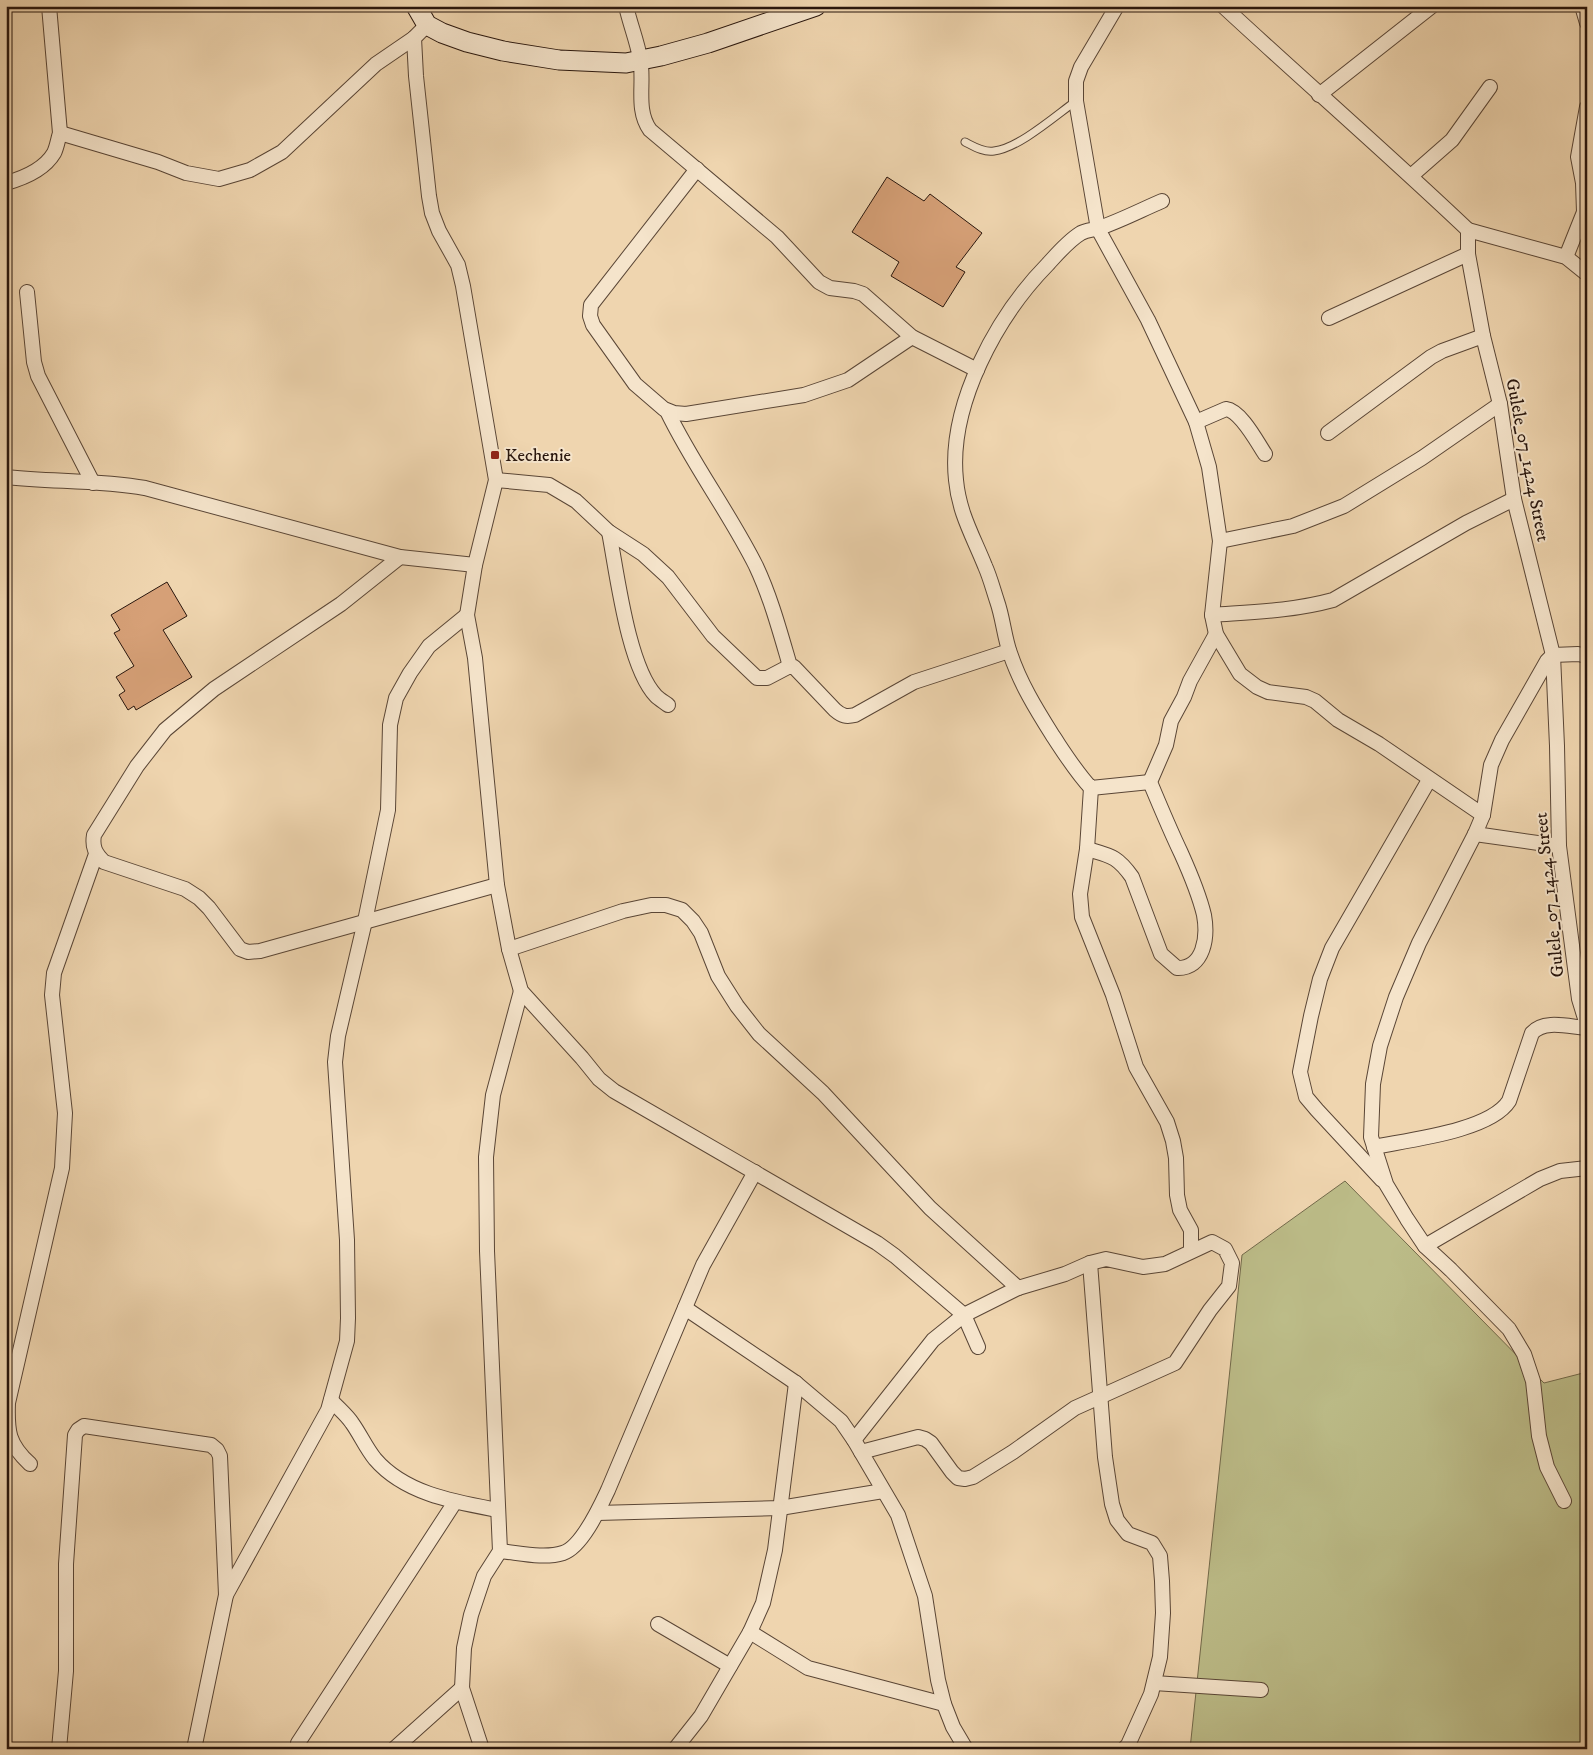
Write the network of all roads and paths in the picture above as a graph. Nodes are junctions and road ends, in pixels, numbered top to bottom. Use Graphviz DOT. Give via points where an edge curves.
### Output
graph roads {
  1 [pos="50,6"];
  2 [pos="416,6"];
  3 [pos="626,6"];
  4 [pos="816,6"];
  5 [pos="1117,6"];
  6 [pos="1223,6"];
  7 [pos="1432,6"];
  8 [pos="1582,6"];
  9 [pos="1587,23"];
  10 [pos="421,31"];
  11 [pos="640,60"];
  12 [pos="1490,87"];
  13 [pos="1319,95"];
  14 [pos="1076,101"];
  15 [pos="1587,107"];
  16 [pos="60,133"];
  17 [pos="965,142"];
  18 [pos="697,169"];
  19 [pos="1411,176"];
  20 [pos="6,183"];
  21 [pos="1162,201"];
  22 [pos="1586,211"];
  23 [pos="1098,229"];
  24 [pos="1468,230"];
  25 [pos="1468,254"];
  26 [pos="1566,257"];
  27 [pos="1587,274"];
  28 [pos="26,292"];
  29 [pos="1329,318"];
  30 [pos="1483,336"];
  31 [pos="912,337"];
  32 [pos="977,370"];
  33 [pos="1500,404"];
  34 [pos="667,411"];
  35 [pos="1196,422"];
  36 [pos="1328,433"];
  37 [pos="1265,454"];
  38 [pos="6,477"];
  39 [pos="496,480"];
  40 [pos="93,483"];
  41 [pos="1514,499"];
  42 [pos="609,532"];
  43 [pos="1220,541"];
  44 [pos="400,557"];
  45 [pos="475,565"];
  46 [pos="466,615"];
  47 [pos="1212,615"];
  48 [pos="1216,634"];
  49 [pos="1009,651"];
  50 [pos="1553,655"];
  51 [pos="1587,656"];
  52 [pos="790,666"];
  53 [pos="668,705"];
  54 [pos="1429,780"];
  55 [pos="1150,782"];
  56 [pos="1091,788"];
  57 [pos="1483,815"];
  58 [pos="1476,834"];
  59 [pos="1559,846"];
  60 [pos="1087,850"];
  61 [pos="96,854"];
  62 [pos="497,885"];
  63 [pos="365,921"];
  64 [pos="509,949"];
  65 [pos="1581,966"];
  66 [pos="521,991"];
  67 [pos="1587,1027"];
  68 [pos="1374,1147"];
  69 [pos="1587,1168"];
  70 [pos="755,1172"];
  71 [pos="1386,1184"];
  72 [pos="1425,1246"];
  73 [pos="1191,1251"];
  74 [pos="1090,1263"];
  75 [pos="1018,1288"];
  76 [pos="685,1308"];
  77 [pos="964,1314"];
  78 [pos="978,1347"];
  79 [pos="796,1383"];
  80 [pos="1100,1396"];
  81 [pos="329,1405"];
  82 [pos="857,1446"];
  83 [pos="30,1464"];
  84 [pos="883,1491"];
  85 [pos="1564,1500"];
  86 [pos="455,1502"];
  87 [pos="780,1508"];
  88 [pos="498,1510"];
  89 [pos="597,1514"];
  90 [pos="500,1551"];
  91 [pos="226,1595"];
  92 [pos="658,1624"];
  93 [pos="750,1632"];
  94 [pos="730,1666"];
  95 [pos="1154,1683"];
  96 [pos="462,1688"];
  97 [pos="1261,1690"];
  98 [pos="944,1704"];
  99 [pos="298,1743"];
  100 [pos="59,1749"];
  101 [pos="194,1749"];
  102 [pos="394,1749"];
  103 [pos="482,1749"];
  104 [pos="675,1749"];
  105 [pos="966,1749"];
  106 [pos="1124,1749"];
  1 -- 16 [label="street"];
  2 -- 10 [label="main road"];
  3 -- 11 [label="street"];
  4 -- 11 [label="main road" via="708,43"];
  5 -- 14 [label="street" via="1081,67 1076,81"];
  6 -- 13 [label="street"];
  7 -- 13 [label="street"];
  8 -- 9 [label="street"];
  10 -- 11 [label="main road" via="442,33 512,53 559,60 626,63"];
  10 -- 16 [label="street" via="376,64 282,152 250,170 220,179 186,173"];
  10 -- 39 [label="street" via="416,76 428,196 436,222 458,265"];
  11 -- 18 [label="street" via="645,123"];
  12 -- 19 [label="street" via="1452,140"];
  13 -- 19 [label="street"];
  14 -- 17 [label="lane" via="1015,145 992,152"];
  14 -- 23 [label="street"];
  15 -- 22 [label="street" via="1578,156"];
  16 -- 20 [label="street" via="54,152 46,162 24,178"];
  18 -- 31 [label="street" via="777,237 819,282 830,288 863,294"];
  18 -- 34 [label="street" via="591,304 593,324 622,367 635,384"];
  19 -- 24 [label="street"];
  21 -- 23 [label="street"];
  22 -- 26 [label="street"];
  23 -- 32 [label="street" via="1081,233 1064,246 1030,282 1004,319"];
  23 -- 35 [label="street" via="1148,320"];
  24 -- 25 [label="street, Gulele_07_1424 Street"];
  24 -- 26 [label="street"];
  25 -- 29 [label="street"];
  25 -- 30 [label="street, Gulele_07_1424 Street"];
  26 -- 27 [label="street"];
  28 -- 40 [label="street" via="38,376"];
  30 -- 33 [label="street, Gulele_07_1424 Street"];
  30 -- 36 [label="street" via="1431,357"];
  31 -- 32 [label="street"];
  31 -- 34 [label="street" via="848,380 804,395 686,414"];
  32 -- 49 [label="street" via="956,440 956,480 968,530 998,604"];
  33 -- 41 [label="street, Gulele_07_1424 Street"];
  33 -- 43 [label="street" via="1422,458 1344,506 1293,526"];
  34 -- 52 [label="street" via="761,576"];
  35 -- 37 [label="street" via="1226,409 1231,410"];
  35 -- 43 [label="street" via="1208,467"];
  38 -- 40 [label="street"];
  39 -- 42 [label="street" via="549,485 576,502"];
  39 -- 45 [label="street"];
  40 -- 44 [label="street" via="145,488"];
  41 -- 47 [label="street" via="1458,527 1332,600 1313,606"];
  41 -- 50 [label="street, Gulele_07_1424 Street"];
  42 -- 52 [label="street" via="643,554 668,577 714,636 757,678 773,676"];
  42 -- 53 [label="street" via="631,645 649,686"];
  43 -- 47 [label="street"];
  44 -- 45 [label="street"];
  44 -- 61 [label="street" via="341,604 214,689 165,730 137,766 94,834"];
  45 -- 46 [label="street"];
  46 -- 62 [label="street" via="475,658"];
  46 -- 63 [label="street" via="429,646 396,698 390,726 388,810"];
  47 -- 48 [label="street"];
  48 -- 54 [label="street" via="1240,674 1258,688 1315,701 1338,720 1379,744"];
  48 -- 55 [label="street" via="1171,721 1166,745"];
  49 -- 52 [label="street" via="914,682 848,717 835,710"];
  49 -- 56 [label="street" via="1032,703 1078,775"];
  50 -- 51 [label="street"];
  50 -- 57 [label="street" via="1546,661 1502,740 1492,765"];
  50 -- 59 [label="street, Gulele_07_1424 Street"];
  54 -- 57 [label="street"];
  54 -- 71 [label="street" via="1332,948 1320,979 1300,1072 1306,1097"];
  55 -- 56 [label="street"];
  55 -- 60 [label="street" via="1200,902 1204,918 1204,946 1198,960 1186,968 1177,968 1161,954 1132,877 1114,857"];
  56 -- 60 [label="street"];
  57 -- 58 [label="street"];
  58 -- 59 [label="street"];
  58 -- 68 [label="street" via="1419,943 1396,996 1380,1046 1373,1084 1371,1137"];
  59 -- 65 [label="street, Gulele_07_1424 Street"];
  60 -- 73 [label="street" via="1080,894 1082,917 1113,995 1136,1067 1174,1141 1177,1195 1180,1210 1191,1230"];
  61 -- 63 [label="street" via="104,862 184,889 199,898 240,949 248,952"];
  61 -- 83 [label="street" via="54,973 52,995 65,1113 62,1168 8,1403 8,1433 18,1454"];
  62 -- 63 [label="street"];
  62 -- 64 [label="street"];
  63 -- 81 [label="street" via="335,1062 347,1240 348,1318 347,1340"];
  64 -- 66 [label="street"];
  64 -- 75 [label="street" via="623,911 658,905 682,910 701,934 718,976 760,1034 823,1093 930,1208"];
  65 -- 67 [label="street, Gulele_07_1424 Street" via="1578,999"];
  66 -- 70 [label="street" via="614,1092"];
  66 -- 88 [label="street" via="493,1095 486,1157"];
  67 -- 68 [label="street" via="1543,1025 1537,1028 1532,1033 1509,1101 1498,1114 1469,1127"];
  68 -- 71 [label="street"];
  69 -- 72 [label="street" via="1560,1171 1540,1179"];
  70 -- 76 [label="street" via="703,1265"];
  70 -- 77 [label="street" via="877,1243"];
  71 -- 72 [label="street"];
  72 -- 85 [label="street" via="1509,1329 1524,1354 1533,1381 1538,1436 1547,1467"];
  73 -- 74 [label="street" via="1165,1264 1143,1268 1106,1259"];
  73 -- 80 [label="street" via="1212,1242 1226,1249 1232,1263 1229,1286 1175,1363"];
  74 -- 75 [label="street"];
  74 -- 80 [label="street"];
  75 -- 77 [label="street"];
  76 -- 79 [label="street"];
  76 -- 89 [label="street"];
  77 -- 78 [label="street"];
  77 -- 82 [label="street" via="933,1340"];
  79 -- 82 [label="street" via="841,1422"];
  79 -- 87 [label="street"];
  80 -- 82 [label="street" via="1075,1408 1013,1452 965,1479 952,1472 925,1439 918,1437"];
  80 -- 95 [label="street" via="1105,1457 1117,1520 1128,1534 1152,1543 1160,1556 1164,1613"];
  81 -- 86 [label="street" via="352,1422 386,1471 428,1494"];
  81 -- 91 [label="street"];
  82 -- 84 [label="street"];
  84 -- 87 [label="street"];
  84 -- 98 [label="street" via="898,1516 926,1596"];
  86 -- 88 [label="street"];
  86 -- 99 [label="street"];
  87 -- 89 [label="street"];
  87 -- 93 [label="street" via="763,1603"];
  88 -- 90 [label="street"];
  89 -- 90 [label="street" via="581,1538 565,1552 547,1555"];
  90 -- 96 [label="street" via="484,1576 471,1615 464,1648"];
  91 -- 100 [label="street" via="220,1456 217,1450 211,1445 84,1426 78,1430 66,1564 66,1671"];
  91 -- 101 [label="street"];
  92 -- 94 [label="street"];
  93 -- 94 [label="street"];
  93 -- 98 [label="street" via="808,1668"];
  94 -- 104 [label="street" via="701,1716"];
  95 -- 97 [label="street"];
  95 -- 106 [label="street"];
  96 -- 102 [label="street"];
  96 -- 103 [label="street"];
  98 -- 105 [label="street"];
}
